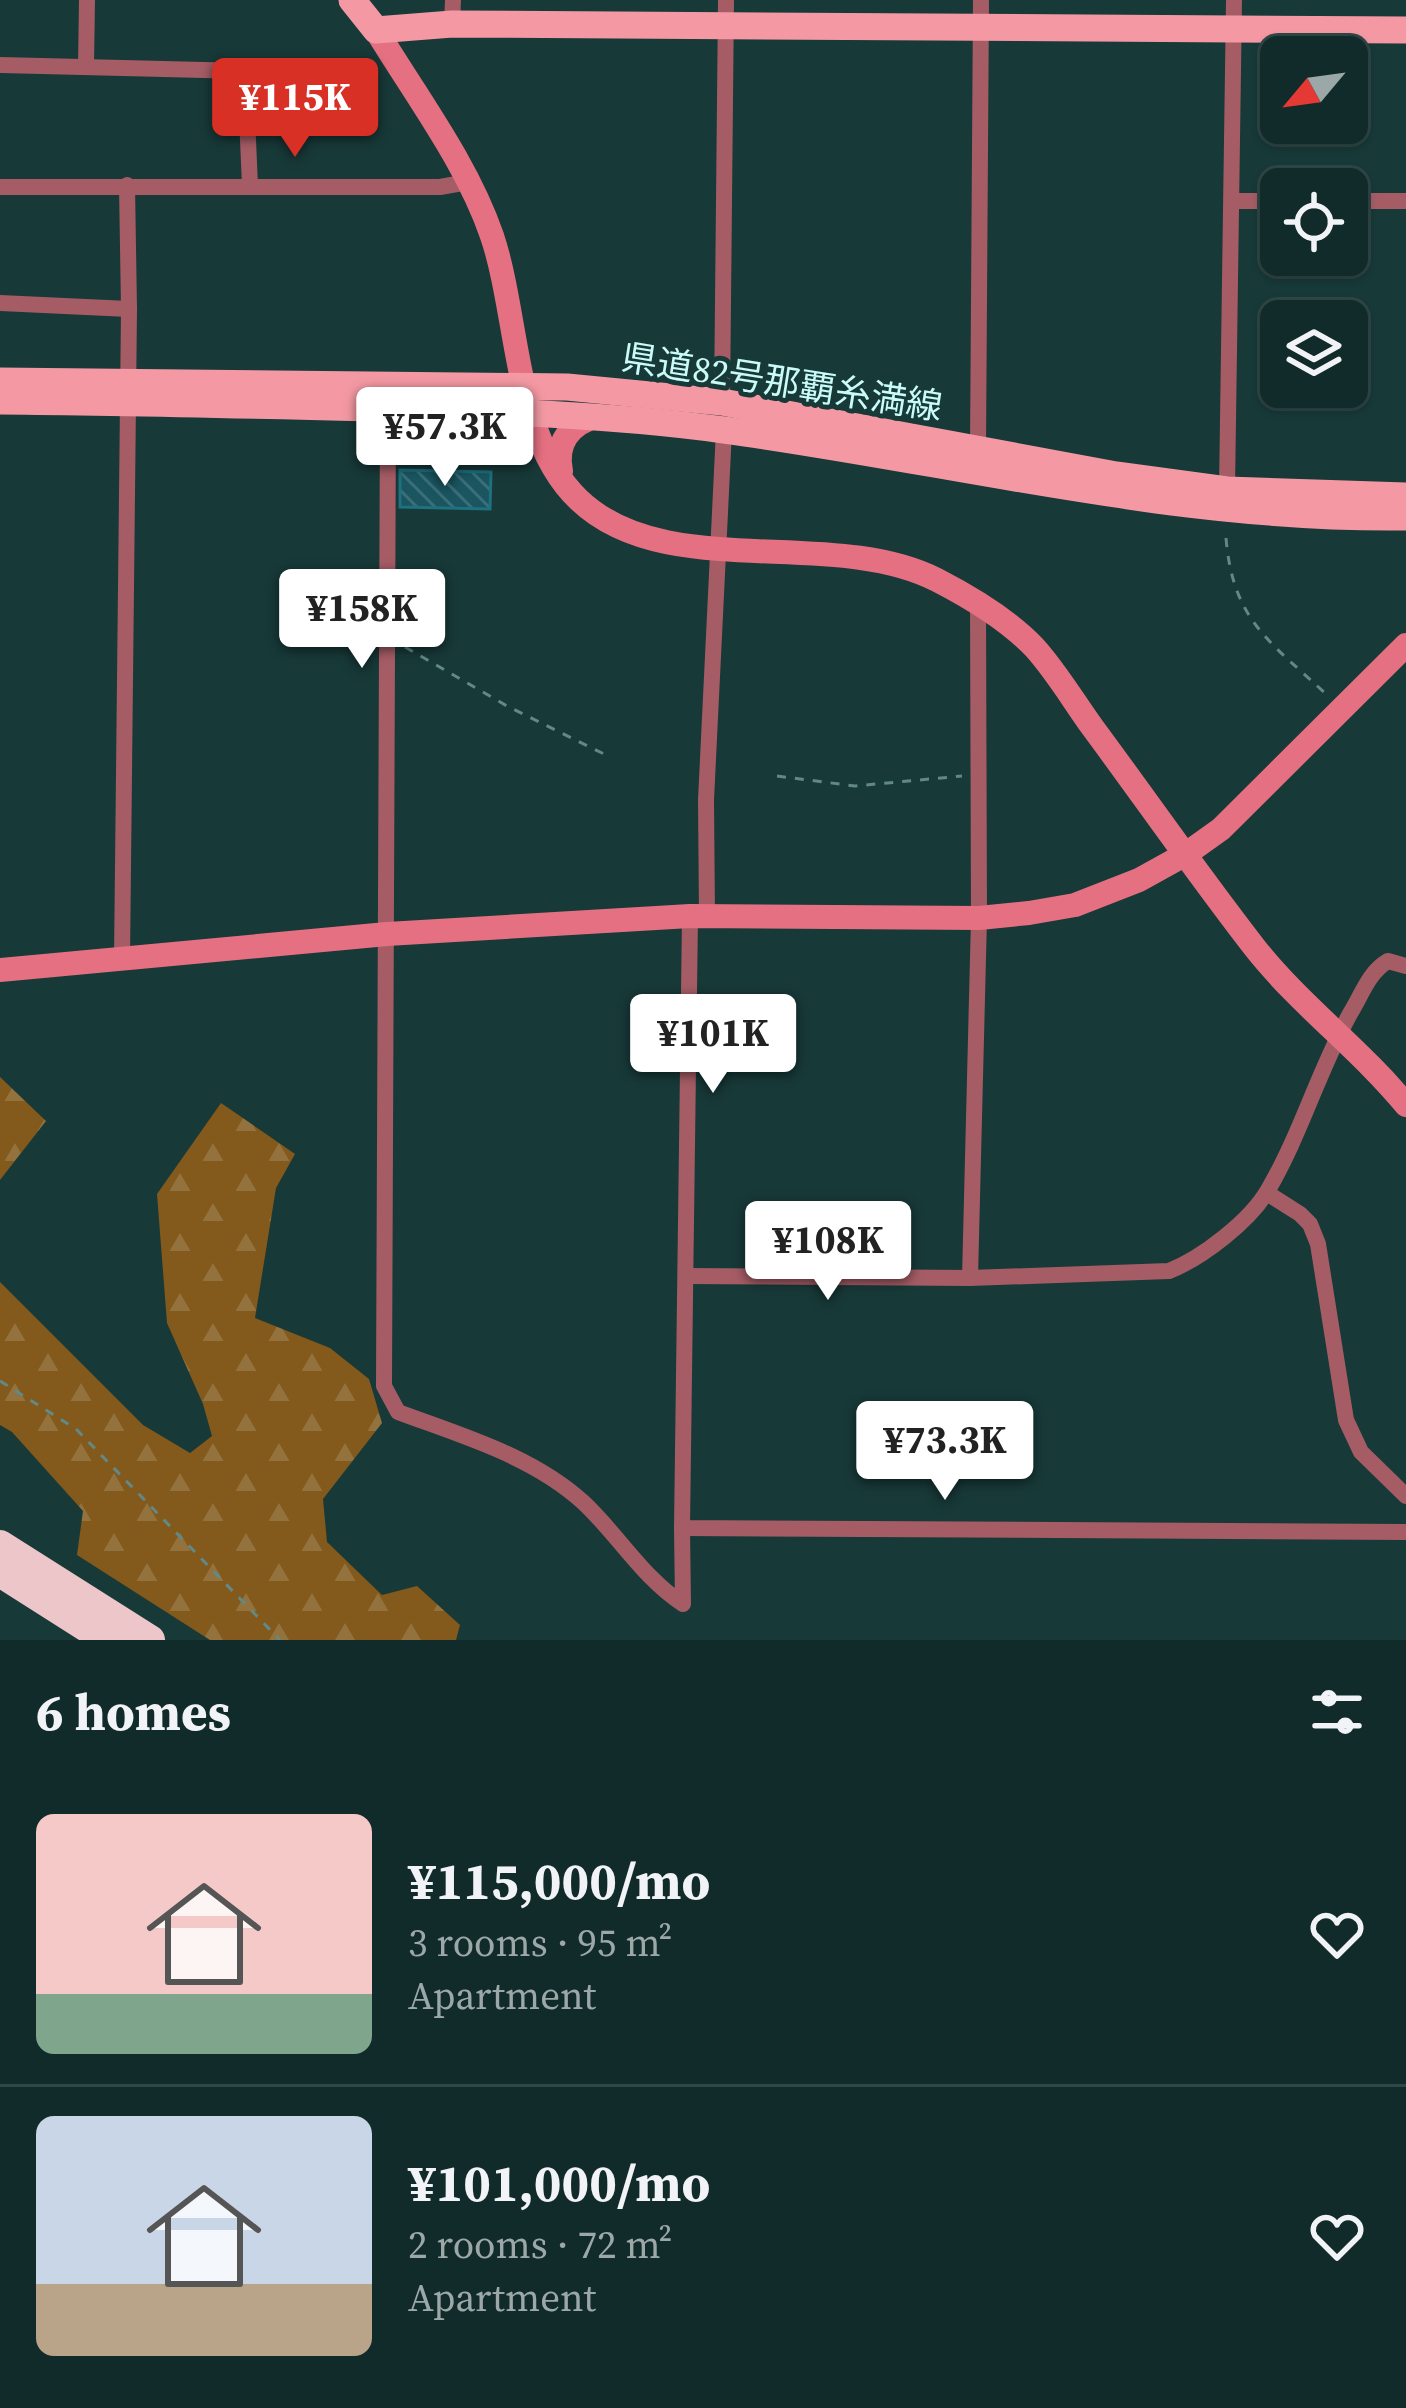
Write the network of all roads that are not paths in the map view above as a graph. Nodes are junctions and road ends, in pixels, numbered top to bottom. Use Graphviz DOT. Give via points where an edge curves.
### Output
graph roads {
  1 [pos="87,0"];
  2 [pos="352,0"];
  3 [pos="981,0"];
  4 [pos="452,12"];
  5 [pos="725,13"];
  6 [pos="1235,14"];
  7 [pos="981,29"];
  8 [pos="376,30"];
  9 [pos="1406,30"];
  10 [pos="0,65"];
  11 [pos="86,67"];
  12 [pos="468,182"];
  13 [pos="127,184"];
  14 [pos="250,186"];
  15 [pos="0,187"];
  16 [pos="1232,201"];
  17 [pos="1260,201"];
  18 [pos="1368,201"];
  19 [pos="1406,201"];
  20 [pos="0,303"];
  21 [pos="129,309"];
  22 [pos="0,380"];
  23 [pos="126,392"];
  24 [pos="529,398"];
  25 [pos="0,401"];
  26 [pos="388,409"];
  27 [pos="597,416"];
  28 [pos="723,416"];
  29 [pos="978,449"];
  30 [pos="564,482"];
  31 [pos="1228,490"];
  32 [pos="1406,496"];
  33 [pos="1320,507"];
  34 [pos="1406,517"];
  35 [pos="720,548"];
  36 [pos="978,603"];
  37 [pos="1405,647"];
  38 [pos="1186,854"];
  39 [pos="699,916"];
  40 [pos="979,918"];
  41 [pos="387,934"];
  42 [pos="122,958"];
  43 [pos="1406,966"];
  44 [pos="0,970"];
  45 [pos="1338,1035"];
  46 [pos="1406,1105"];
  47 [pos="1267,1193"];
  48 [pos="686,1276"];
  49 [pos="970,1278"];
  50 [pos="1406,1496"];
  51 [pos="682,1528"];
  52 [pos="1406,1532"];
  53 [pos="0,1546"];
  54 [pos="0,1572"];
  55 [pos="107,1640"];
  56 [pos="150,1640"];
  1 -- 11 [label="street"];
  2 -- 8 [label="main road"];
  3 -- 7 [label="street"];
  4 -- 5 [label="main road"];
  4 -- 8 [label="main road"];
  5 -- 7 [label="main road"];
  5 -- 28 [label="street"];
  6 -- 7 [label="main road"];
  6 -- 9 [label="main road"];
  6 -- 16 [label="street"];
  7 -- 29 [label="street"];
  8 -- 12 [label="street"];
  10 -- 11 [label="street"];
  11 -- 14 [label="street" via="245,71"];
  12 -- 14 [label="street"];
  12 -- 24 [label="street" via="492,234"];
  13 -- 14 [label="street"];
  13 -- 15 [label="street"];
  13 -- 21 [label="street"];
  16 -- 17 [label="street"];
  16 -- 31 [label="street"];
  18 -- 19 [label="street"];
  20 -- 21 [label="street"];
  21 -- 23 [label="street"];
  22 -- 23 [label="main road, 県道82号那覇糸満線"];
  23 -- 24 [label="main road, 県道82号那覇糸満線"];
  23 -- 25 [label="main road, 県道82号那覇糸満線"];
  23 -- 26 [label="main road, 県道82号那覇糸満線"];
  23 -- 42 [label="street"];
  24 -- 26 [label="main road, 県道82号那覇糸満線"];
  24 -- 27 [label="main road, 県道82号那覇糸満線"];
  24 -- 28 [label="main road, 県道82号那覇糸満線"];
  24 -- 30 [label="street"];
  26 -- 41 [label="street"];
  27 -- 28 [label="main road, 県道82号那覇糸満線"];
  27 -- 30 [label="street" via="565,435 558,459"];
  28 -- 29 [label="main road, 県道82号那覇糸満線"];
  28 -- 33 [label="main road, 県道82号那覇糸満線" via="1107,495"];
  28 -- 35 [label="street"];
  29 -- 31 [label="main road, 県道82号那覇糸満線"];
  30 -- 35 [label="street" via="619,529"];
  31 -- 33 [label="main road, 県道82号那覇糸満線"];
  32 -- 33 [label="main road, 県道82号那覇糸満線"];
  33 -- 34 [label="main road, 県道82号那覇糸満線"];
  35 -- 36 [label="street" via="892,564"];
  35 -- 39 [label="street"];
  36 -- 38 [label="street" via="1033,646"];
  36 -- 40 [label="street"];
  37 -- 38 [label="street" via="1268,786"];
  38 -- 40 [label="street" via="1076,904"];
  38 -- 45 [label="street" via="1258,951"];
  39 -- 40 [label="street"];
  39 -- 41 [label="street"];
  39 -- 48 [label="street"];
  40 -- 49 [label="street"];
  41 -- 42 [label="street"];
  41 -- 51 [label="street" via="390,1402 556,1480 683,1604"];
  42 -- 44 [label="street"];
  43 -- 45 [label="street" via="1388,961 1376,968"];
  45 -- 46 [label="street"];
  45 -- 47 [label="street"];
  47 -- 49 [label="street" via="1211,1249 1169,1271"];
  47 -- 50 [label="street" via="1310,1224 1346,1420 1361,1451"];
  48 -- 49 [label="street"];
  48 -- 51 [label="street"];
  51 -- 52 [label="street"];
  53 -- 56 [label="highway"];
  54 -- 55 [label="highway"];
}
